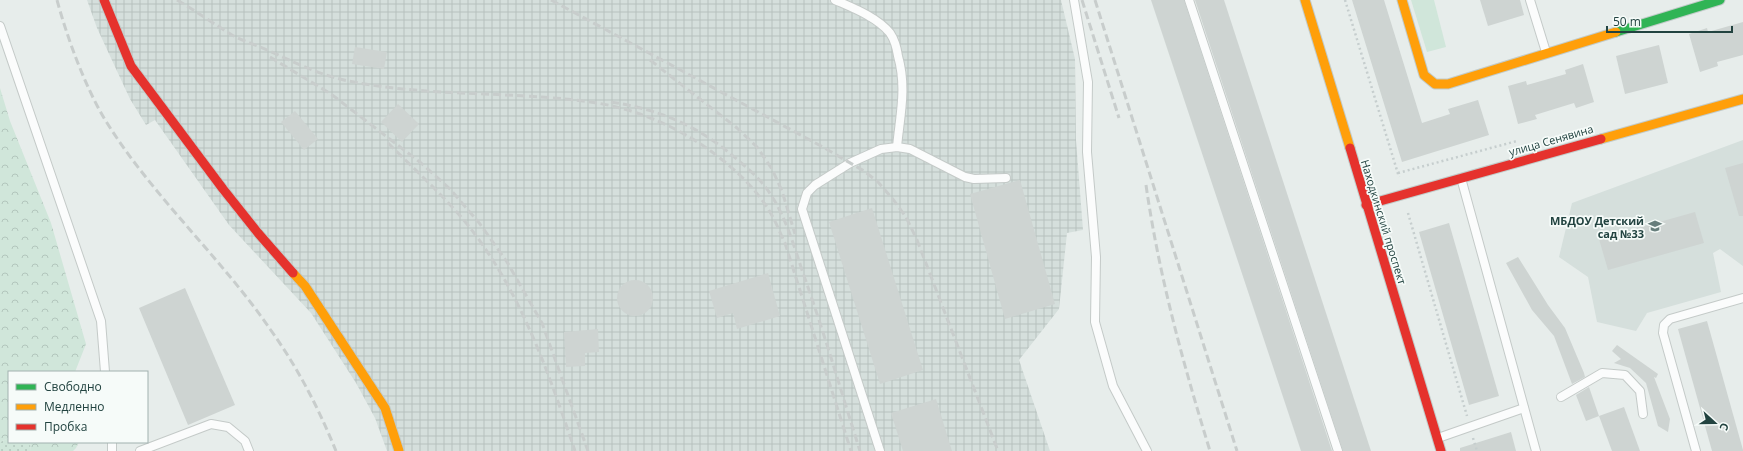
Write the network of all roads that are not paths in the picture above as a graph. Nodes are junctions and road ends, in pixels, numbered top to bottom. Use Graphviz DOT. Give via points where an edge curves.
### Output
graph roads {
  1 [pos="104,0"];
  2 [pos="835,0"];
  3 [pos="1074,0"];
  4 [pos="1189,0"];
  5 [pos="1305,0"];
  6 [pos="1402,0"];
  7 [pos="1530,0"];
  8 [pos="1720,0"];
  9 [pos="0,26"];
  10 [pos="1546,52"];
  11 [pos="1743,99"];
  12 [pos="897,147"];
  13 [pos="1006,178"];
  14 [pos="1461,178"];
  15 [pos="1366,205"];
  16 [pos="1743,298"];
  17 [pos="105,371"];
  18 [pos="1561,397"];
  19 [pos="1524,408"];
  20 [pos="1643,414"];
  21 [pos="1437,439"];
  22 [pos="140,451"];
  23 [pos="248,451"];
  24 [pos="399,451"];
  25 [pos="880,451"];
  26 [pos="1147,451"];
  27 [pos="1338,451"];
  28 [pos="1441,451"];
  29 [pos="1536,451"];
  30 [pos="1696,451"];
  1 -- 24 [label="street" via="131,66 223,189 304,286 385,408"];
  2 -- 12 [label="lane" via="869,16 890,34 896,48 904,90"];
  3 -- 26 [label="lane" via="1088,82 1087,152 1096,257 1095,322 1113,386"];
  4 -- 27 [label="lane"];
  5 -- 15 [label="street, Находкинский проспект"];
  6 -- 10 [label="street" via="1424,75 1435,84 1448,84"];
  7 -- 10 [label="lane"];
  8 -- 10 [label="street"];
  9 -- 17 [label="lane" via="101,322"];
  11 -- 14 [label="street, улица Сенявина"];
  12 -- 13 [label="lane" via="910,149 965,177"];
  12 -- 25 [label="lane" via="881,149 856,160 815,185 807,193 802,209"];
  14 -- 15 [label="street, улица Сенявина"];
  14 -- 19 [label="lane"];
  15 -- 21 [label="street, Находкинский проспект"];
  16 -- 30 [label="lane" via="1670,319 1664,325 1663,333"];
  18 -- 20 [label="lane" via="1602,373 1625,375 1640,391"];
  19 -- 21 [label="lane"];
  19 -- 29 [label="lane"];
  21 -- 28 [label="street, Находкинский проспект"];
  22 -- 23 [label="lane" via="211,424 228,428 244,441"];
}
